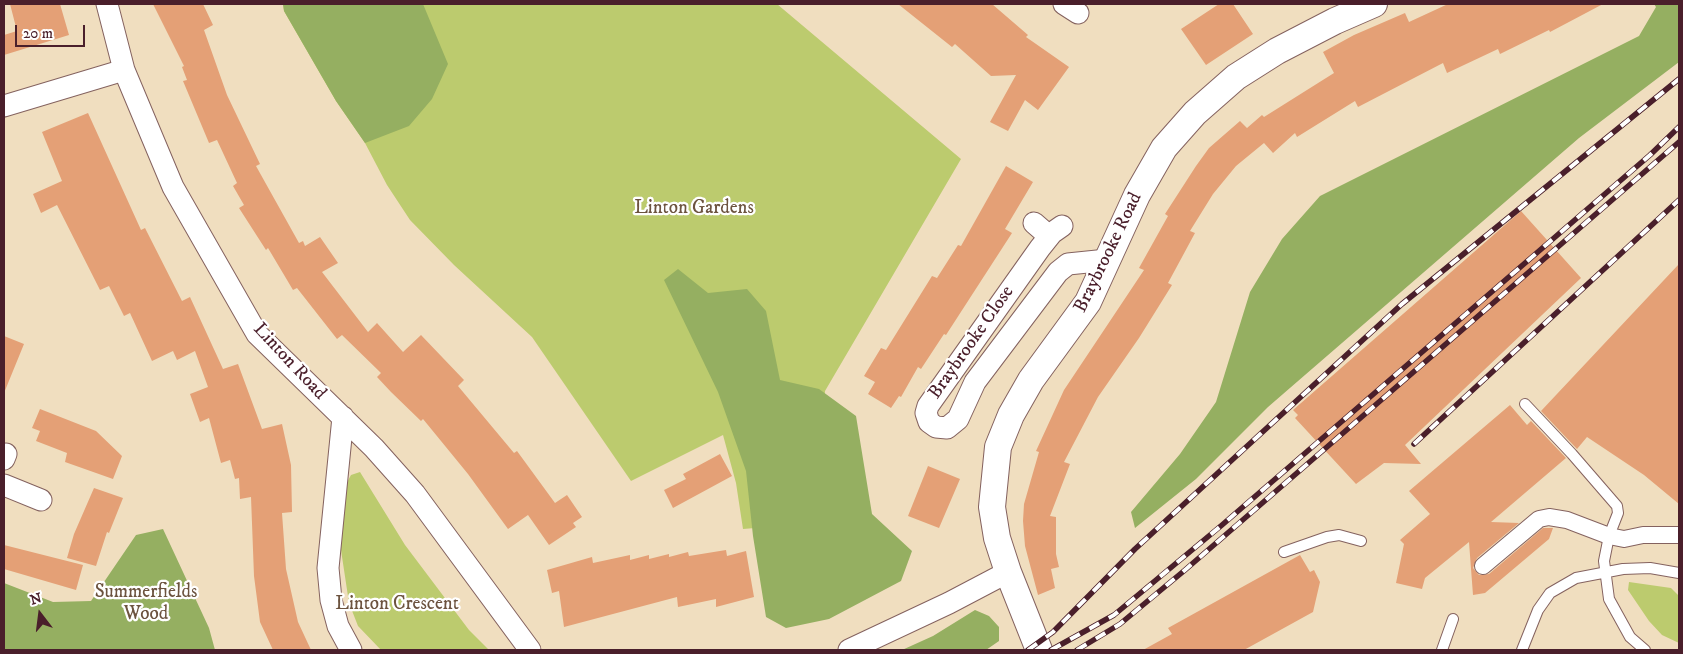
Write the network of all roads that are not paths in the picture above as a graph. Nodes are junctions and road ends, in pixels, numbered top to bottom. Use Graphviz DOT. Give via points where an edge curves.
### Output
graph roads {
  1 [pos="107,4"];
  2 [pos="1374,4"];
  3 [pos="124,70"];
  4 [pos="4,106"];
  5 [pos="1049,228"];
  6 [pos="1107,260"];
  7 [pos="1524,404"];
  8 [pos="343,417"];
  9 [pos="4,485"];
  10 [pos="42,500"];
  11 [pos="1679,535"];
  12 [pos="1609,536"];
  13 [pos="1361,541"];
  14 [pos="1284,552"];
  15 [pos="1483,566"];
  16 [pos="1008,572"];
  17 [pos="1604,572"];
  18 [pos="1679,573"];
  19 [pos="1452,619"];
  20 [pos="351,650"];
  21 [pos="530,650"];
  22 [pos="849,650"];
  23 [pos="1039,650"];
  24 [pos="1442,650"];
  25 [pos="1522,650"];
  26 [pos="1645,650"];
  1 -- 3 [label="street, Linton Road"];
  2 -- 6 [label="street, Braybrooke Road" via="1276,52 1236,77 1195,113 1164,148 1137,195"];
  3 -- 4 [label="street"];
  3 -- 8 [label="street, Linton Road" via="174,187 257,334"];
  5 -- 6 [label="street, Braybrooke Close" via="928,406 929,422 936,427 947,428 958,419 975,382 1058,272 1068,264"];
  6 -- 16 [label="street, Braybrooke Road" via="1088,302 1031,380 1010,415 998,447 992,507 997,538"];
  7 -- 12 [label="lane" via="1617,506 1618,513"];
  8 -- 20 [label="street" via="328,568 333,609"];
  8 -- 21 [label="street, Linton Road" via="415,494"];
  9 -- 10 [label="street"];
  11 -- 12 [label="street" via="1624,539"];
  12 -- 15 [label="street" via="1568,520 1539,519"];
  12 -- 17 [label="lane"];
  13 -- 14 [label="lane" via="1339,535"];
  16 -- 22 [label="street"];
  16 -- 23 [label="street, Braybrooke Road"];
  17 -- 18 [label="lane" via="1650,568"];
  17 -- 25 [label="lane" via="1576,578 1550,593 1538,610"];
  17 -- 26 [label="lane" via="1609,598 1618,619 1630,637"];
  19 -- 24 [label="lane"];
}
